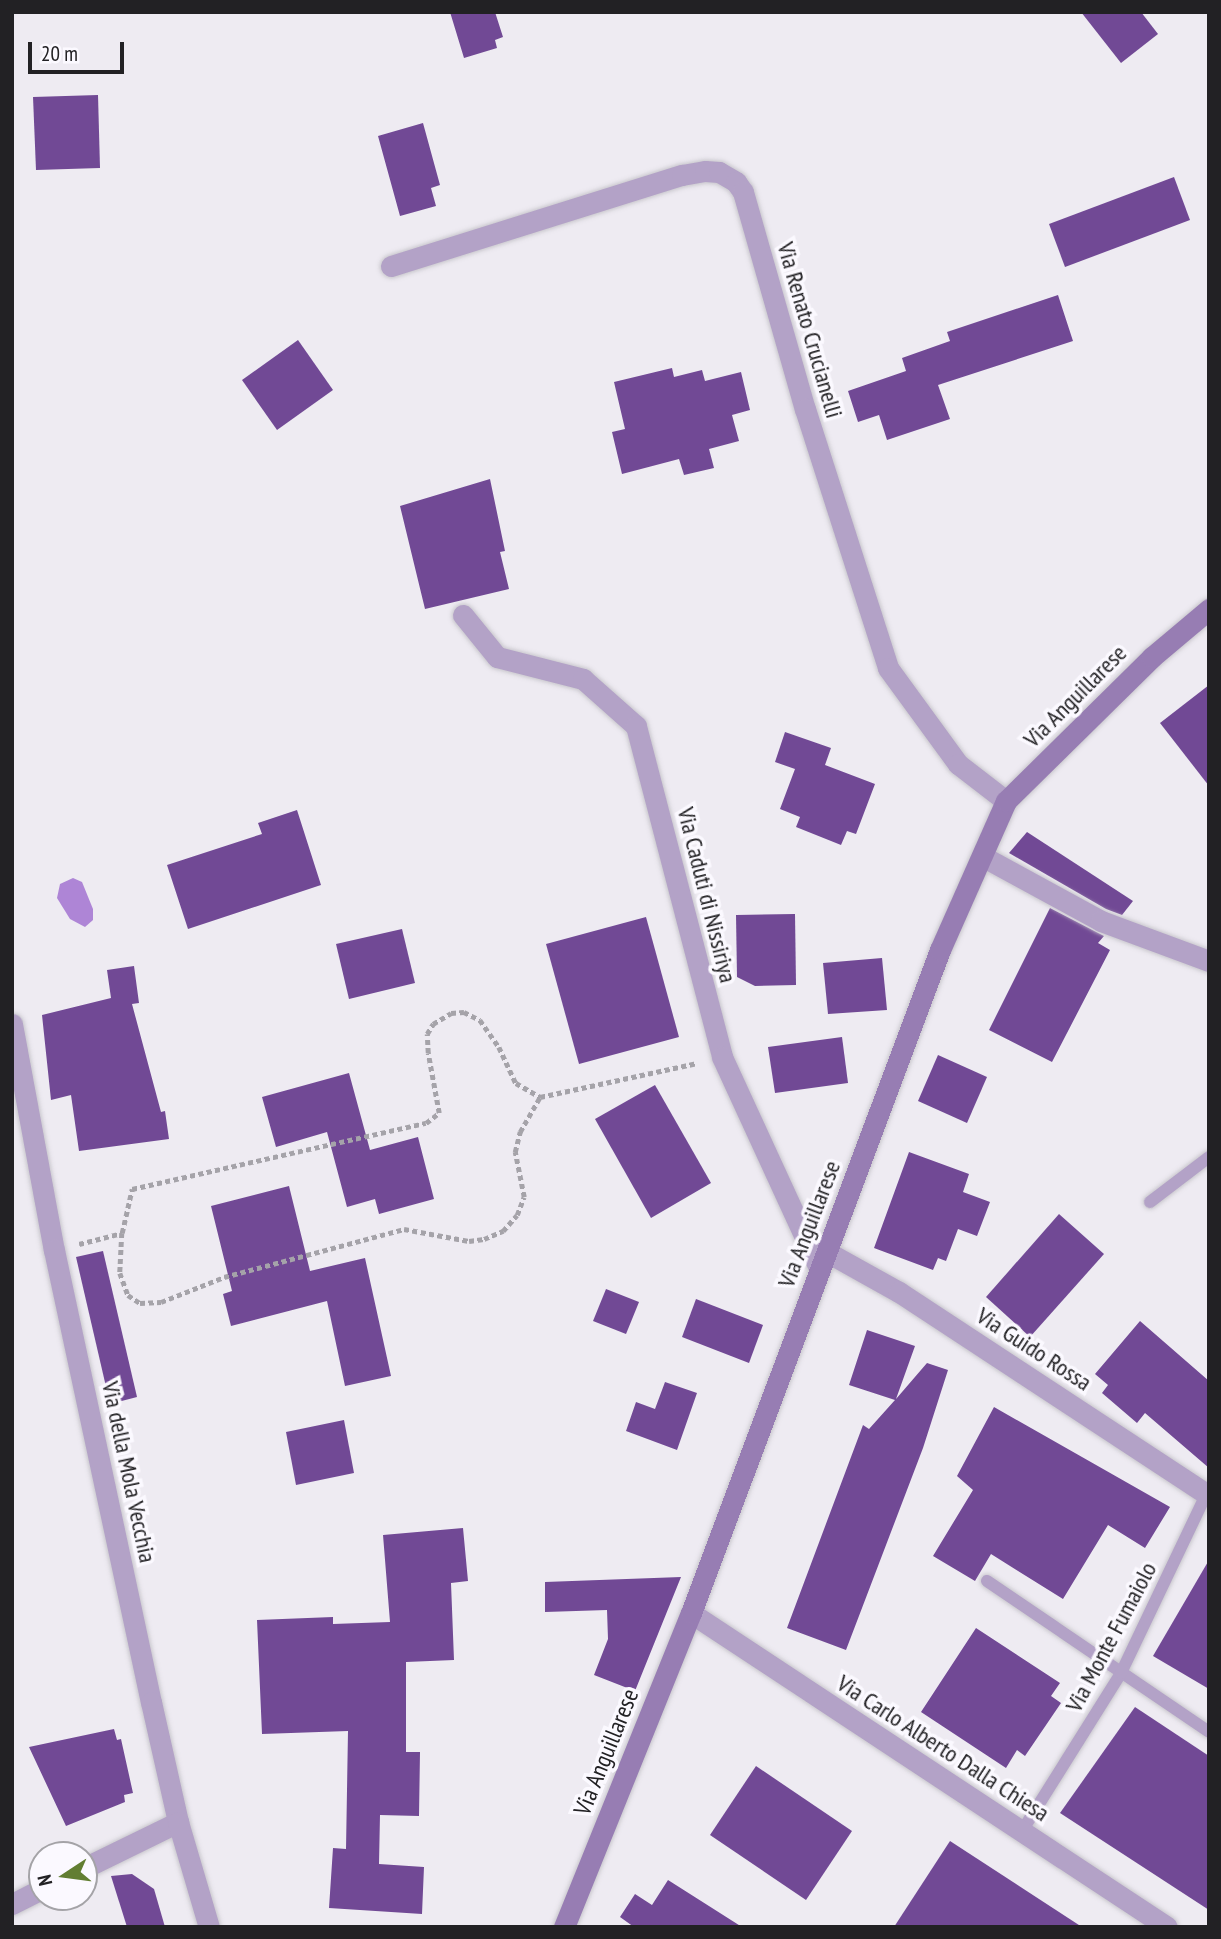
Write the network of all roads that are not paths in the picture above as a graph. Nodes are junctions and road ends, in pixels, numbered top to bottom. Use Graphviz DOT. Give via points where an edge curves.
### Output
graph roads {
  1 [pos="391,266"];
  2 [pos="1209,609"];
  3 [pos="463,615"];
  4 [pos="1006,801"];
  5 [pos="982,856"];
  6 [pos="1209,961"];
  7 [pos="12,1024"];
  8 [pos="1209,1157"];
  9 [pos="1150,1202"];
  10 [pos="823,1261"];
  11 [pos="1208,1496"];
  12 [pos="987,1581"];
  13 [pos="691,1613"];
  14 [pos="1121,1673"];
  15 [pos="1209,1732"];
  16 [pos="178,1822"];
  17 [pos="1022,1831"];
  18 [pos="98,1861"];
  19 [pos="28,1896"];
  20 [pos="12,1904"];
  21 [pos="209,1927"];
  22 [pos="564,1927"];
  23 [pos="1167,1927"];
  1 -- 4 [label="street, Via Renato Crucianelli" via="682,175 705,170 736,182 743,192 805,409 888,668 958,764"];
  2 -- 4 [label="main road, Via Anguillarese" via="1152,657"];
  3 -- 10 [label="street, Via Caduti di Nissiriya" via="497,657 583,679 636,726 722,1057"];
  4 -- 5 [label="main road, Via Anguillarese"];
  5 -- 6 [label="street" via="1101,921"];
  5 -- 10 [label="main road, Via Anguillarese" via="940,950"];
  7 -- 16 [label="street, Via della Mola Vecchia" via="54,1250"];
  8 -- 9 [label="lane"];
  10 -- 11 [label="street, Via Guido Rossa" via="899,1292"];
  10 -- 13 [label="main road, Via Anguillarese"];
  11 -- 14 [label="lane, Via Monte Fumaiolo"];
  12 -- 14 [label="lane"];
  13 -- 17 [label="street, Via Carlo Alberto Dalla Chiesa"];
  13 -- 22 [label="main road, Via Anguillarese"];
  14 -- 15 [label="lane"];
  14 -- 17 [label="lane, Via Monte Fumaiolo"];
  16 -- 18 [label="street"];
  16 -- 21 [label="street, Via della Mola Vecchia"];
  17 -- 23 [label="street, Via Carlo Alberto Dalla Chiesa"];
  19 -- 20 [label="street"];
}
